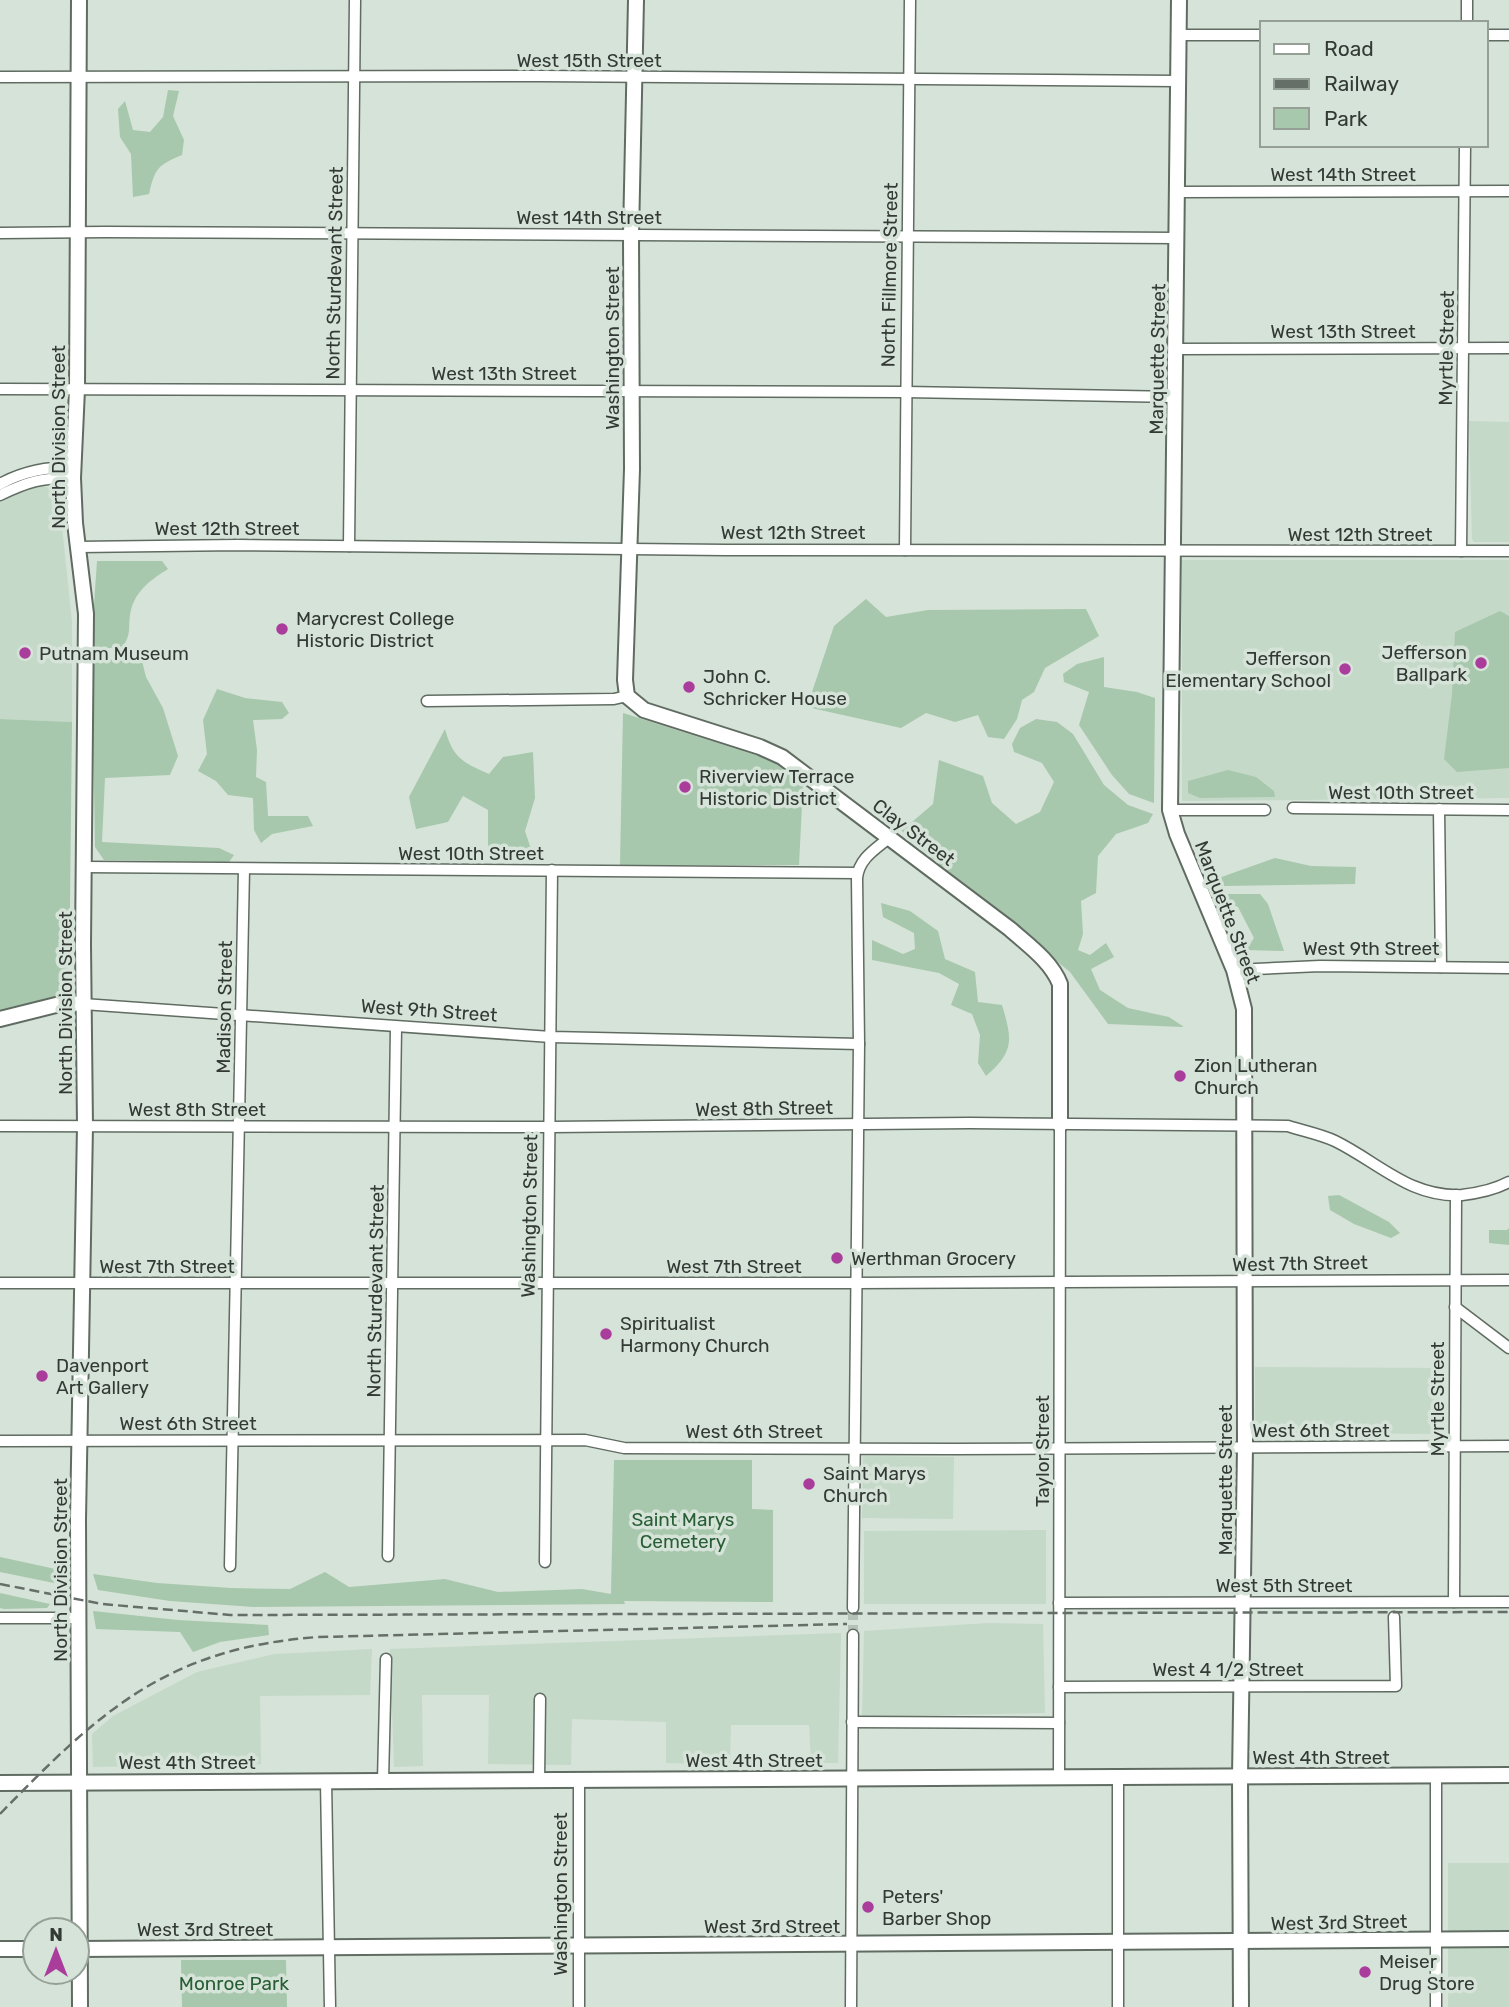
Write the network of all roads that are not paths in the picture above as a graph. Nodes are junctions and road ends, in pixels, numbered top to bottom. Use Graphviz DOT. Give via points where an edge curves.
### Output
graph roads {
  1 [pos="79,0"];
  2 [pos="355,0"];
  3 [pos="636,0"];
  4 [pos="910,0"];
  5 [pos="1178,0"];
  6 [pos="1467,0"];
  7 [pos="1466,21"];
  8 [pos="1178,35"];
  9 [pos="1488,35"];
  10 [pos="1509,35"];
  11 [pos="1260,36"];
  12 [pos="0,77"];
  13 [pos="78,77"];
  14 [pos="634,77"];
  15 [pos="354,78"];
  16 [pos="909,80"];
  17 [pos="1178,81"];
  18 [pos="1465,147"];
  19 [pos="1465,191"];
  20 [pos="1509,191"];
  21 [pos="1178,192"];
  22 [pos="0,233"];
  23 [pos="77,233"];
  24 [pos="352,233"];
  25 [pos="631,235"];
  26 [pos="907,237"];
  27 [pos="1177,238"];
  28 [pos="1463,348"];
  29 [pos="1509,348"];
  30 [pos="1176,349"];
  31 [pos="0,389"];
  32 [pos="76,389"];
  33 [pos="351,390"];
  34 [pos="632,391"];
  35 [pos="906,393"];
  36 [pos="1176,397"];
  37 [pos="74,472"];
  38 [pos="0,484"];
  39 [pos="0,495"];
  40 [pos="349,546"];
  41 [pos="78,547"];
  42 [pos="630,548"];
  43 [pos="905,550"];
  44 [pos="1174,551"];
  45 [pos="1461,551"];
  46 [pos="1509,551"];
  47 [pos="626,696"];
  48 [pos="427,701"];
  49 [pos="1293,808"];
  50 [pos="1439,809"];
  51 [pos="1170,810"];
  52 [pos="1265,810"];
  53 [pos="1509,810"];
  54 [pos="890,837"];
  55 [pos="84,867"];
  56 [pos="244,869"];
  57 [pos="552,870"];
  58 [pos="857,873"];
  59 [pos="1441,967"];
  60 [pos="1509,968"];
  61 [pos="1234,970"];
  62 [pos="83,1004"];
  63 [pos="242,1016"];
  64 [pos="0,1019"];
  65 [pos="396,1028"];
  66 [pos="551,1037"];
  67 [pos="859,1044"];
  68 [pos="858,1124"];
  69 [pos="1060,1125"];
  70 [pos="1244,1125"];
  71 [pos="0,1126"];
  72 [pos="85,1126"];
  73 [pos="240,1127"];
  74 [pos="395,1127"];
  75 [pos="550,1127"];
  76 [pos="1509,1182"];
  77 [pos="1456,1195"];
  78 [pos="1455,1280"];
  79 [pos="1509,1280"];
  80 [pos="1244,1281"];
  81 [pos="1060,1282"];
  82 [pos="0,1283"];
  83 [pos="83,1283"];
  84 [pos="392,1283"];
  85 [pos="546,1283"];
  86 [pos="855,1283"];
  87 [pos="237,1284"];
  88 [pos="1455,1307"];
  89 [pos="1509,1348"];
  90 [pos="234,1440"];
  91 [pos="390,1440"];
  92 [pos="545,1440"];
  93 [pos="0,1441"];
  94 [pos="80,1441"];
  95 [pos="1509,1446"];
  96 [pos="1245,1447"];
  97 [pos="1454,1447"];
  98 [pos="1059,1448"];
  99 [pos="855,1449"];
  100 [pos="388,1556"];
  101 [pos="545,1562"];
  102 [pos="230,1566"];
  103 [pos="1243,1602"];
  104 [pos="1454,1602"];
  105 [pos="1509,1602"];
  106 [pos="1059,1603"];
  107 [pos="853,1608"];
  108 [pos="1394,1617"];
  109 [pos="0,1618"];
  110 [pos="78,1618"];
  111 [pos="853,1635"];
  112 [pos="386,1658"];
  113 [pos="1242,1686"];
  114 [pos="1059,1687"];
  115 [pos="540,1699"];
  116 [pos="852,1722"];
  117 [pos="1059,1723"];
  118 [pos="1509,1775"];
  119 [pos="1436,1776"];
  120 [pos="1118,1777"];
  121 [pos="1240,1777"];
  122 [pos="1059,1778"];
  123 [pos="852,1779"];
  124 [pos="383,1780"];
  125 [pos="539,1780"];
  126 [pos="579,1780"];
  127 [pos="326,1781"];
  128 [pos="0,1783"];
  129 [pos="79,1783"];
  130 [pos="78,1916"];
  131 [pos="1436,1940"];
  132 [pos="1509,1940"];
  133 [pos="1240,1942"];
  134 [pos="1117,1943"];
  135 [pos="851,1944"];
  136 [pos="579,1946"];
  137 [pos="329,1948"];
  138 [pos="0,1949"];
  139 [pos="21,1949"];
  140 [pos="91,1949"];
  141 [pos="79,1986"];
  142 [pos="80,2007"];
  143 [pos="330,2007"];
  144 [pos="579,2007"];
  145 [pos="851,2007"];
  146 [pos="1118,2007"];
  147 [pos="1241,2007"];
  148 [pos="1436,2007"];
  1 -- 13 [label="main road, North Division Street"];
  2 -- 15 [label="street, North Sturdevant Street"];
  3 -- 14 [label="main road, Washington Street"];
  4 -- 16 [label="street, North Fillmore Street"];
  5 -- 8 [label="main road, Marquette Street"];
  6 -- 7 [label="street"];
  8 -- 11 [label="street"];
  8 -- 17 [label="main road, Marquette Street"];
  9 -- 10 [label="street"];
  12 -- 13 [label="street, West 15th Street"];
  13 -- 15 [label="street, West 15th Street"];
  13 -- 23 [label="main road, North Division Street"];
  14 -- 15 [label="street, West 15th Street"];
  14 -- 16 [label="street, West 15th Street"];
  14 -- 25 [label="main road, Washington Street"];
  15 -- 24 [label="street, North Sturdevant Street"];
  16 -- 17 [label="street, West 15th Street"];
  16 -- 26 [label="street, North Fillmore Street"];
  17 -- 21 [label="main road, Marquette Street"];
  18 -- 19 [label="street, Myrtle Street"];
  19 -- 20 [label="street, West 14th Street"];
  19 -- 21 [label="street, West 14th Street"];
  19 -- 28 [label="street, Myrtle Street"];
  21 -- 27 [label="main road, Marquette Street"];
  22 -- 23 [label="street, West 14th Street"];
  23 -- 24 [label="street, West 14th Street"];
  23 -- 32 [label="main road, North Division Street"];
  24 -- 25 [label="street, West 14th Street"];
  24 -- 33 [label="street, North Sturdevant Street"];
  25 -- 26 [label="street, West 14th Street"];
  25 -- 34 [label="main road, Washington Street"];
  26 -- 27 [label="street, West 14th Street"];
  26 -- 35 [label="street, North Fillmore Street"];
  27 -- 30 [label="main road, Marquette Street"];
  28 -- 29 [label="street, West 13th Street"];
  28 -- 30 [label="street, West 13th Street"];
  28 -- 45 [label="street, Myrtle Street"];
  30 -- 36 [label="main road, Marquette Street"];
  31 -- 32 [label="street, West 13th Street"];
  32 -- 33 [label="street, West 13th Street"];
  32 -- 37 [label="main road, North Division Street"];
  33 -- 34 [label="street, West 13th Street"];
  33 -- 40 [label="street, North Sturdevant Street"];
  34 -- 35 [label="street, West 13th Street"];
  34 -- 42 [label="main road, Washington Street"];
  35 -- 36 [label="street, West 13th Street"];
  35 -- 43 [label="street, North Fillmore Street"];
  36 -- 44 [label="main road, Marquette Street"];
  37 -- 38 [label="street" via="36,470"];
  37 -- 39 [label="street" via="27,482"];
  37 -- 41 [label="main road, North Division Street"];
  40 -- 41 [label="street, West 12th Street"];
  40 -- 42 [label="street, West 12th Street"];
  41 -- 55 [label="main road, North Division Street" via="86,614"];
  42 -- 43 [label="street, West 12th Street"];
  42 -- 47 [label="main road, Washington Street"];
  43 -- 44 [label="street, West 12th Street"];
  44 -- 45 [label="street, West 12th Street"];
  44 -- 51 [label="main road, Marquette Street"];
  45 -- 46 [label="street, West 12th Street"];
  47 -- 48 [label="street"];
  47 -- 54 [label="main road, Clay Street" via="644,710 782,757"];
  49 -- 50 [label="street, West 10th Street"];
  50 -- 53 [label="street, West 10th Street"];
  50 -- 59 [label="street"];
  51 -- 52 [label="street"];
  51 -- 61 [label="main road, Marquette Street"];
  54 -- 58 [label="street" via="863,860"];
  54 -- 69 [label="main road, Clay Street" via="1010,929 1057,976"];
  55 -- 56 [label="street, West 10th Street"];
  55 -- 62 [label="main road, North Division Street"];
  56 -- 57 [label="street, West 10th Street"];
  56 -- 63 [label="street, Madison Street"];
  57 -- 58 [label="street, West 10th Street"];
  57 -- 66 [label="street, Washington Street"];
  58 -- 67 [label="street"];
  59 -- 60 [label="street, West 9th Street"];
  59 -- 61 [label="street, West 9th Street"];
  61 -- 70 [label="main road, Marquette Street" via="1244,1009"];
  62 -- 63 [label="street, West 9th Street"];
  62 -- 64 [label="main road, West 9th Street" via="64,1003"];
  62 -- 72 [label="main road, North Division Street"];
  63 -- 65 [label="street, West 9th Street"];
  63 -- 73 [label="street, Madison Street"];
  65 -- 66 [label="street, West 9th Street"];
  65 -- 74 [label="street, North Sturdevant Street"];
  66 -- 67 [label="street, West 9th Street"];
  66 -- 75 [label="street, Washington Street"];
  67 -- 68 [label="street"];
  68 -- 69 [label="street, West 8th Street"];
  68 -- 75 [label="street, West 8th Street"];
  68 -- 86 [label="street"];
  69 -- 70 [label="street, West 8th Street"];
  69 -- 81 [label="street, Taylor Street"];
  70 -- 77 [label="street, West 8th Street" via="1288,1126 1327,1139 1398,1181"];
  70 -- 80 [label="main road, Marquette Street"];
  71 -- 72 [label="street, West 8th Street"];
  72 -- 73 [label="street, West 8th Street"];
  72 -- 83 [label="main road, North Division Street"];
  73 -- 74 [label="street, West 8th Street"];
  73 -- 87 [label="street, Madison Street"];
  74 -- 75 [label="street, West 8th Street"];
  74 -- 84 [label="street, North Sturdevant Street"];
  75 -- 85 [label="street, Washington Street"];
  76 -- 77 [label="street, West 8th Street" via="1497,1189"];
  77 -- 78 [label="street, Myrtle Street"];
  78 -- 79 [label="street, West 7th Street"];
  78 -- 80 [label="street, West 7th Street"];
  78 -- 88 [label="street, Myrtle Street"];
  80 -- 81 [label="street, West 7th Street"];
  80 -- 96 [label="main road, Marquette Street"];
  81 -- 86 [label="street, West 7th Street"];
  81 -- 98 [label="street, Taylor Street"];
  82 -- 83 [label="street, West 7th Street"];
  83 -- 87 [label="street, West 7th Street"];
  83 -- 94 [label="main road, North Division Street"];
  84 -- 85 [label="street, West 7th Street"];
  84 -- 87 [label="street, West 7th Street"];
  84 -- 91 [label="street, North Sturdevant Street"];
  85 -- 86 [label="street, West 7th Street"];
  85 -- 92 [label="street, Washington Street"];
  86 -- 99 [label="street"];
  87 -- 90 [label="street, Madison Street"];
  88 -- 89 [label="street"];
  88 -- 97 [label="street, Myrtle Street"];
  90 -- 91 [label="street, West 6th Street"];
  90 -- 94 [label="street, West 6th Street"];
  90 -- 102 [label="street, Madison Street"];
  91 -- 92 [label="street, West 6th Street"];
  91 -- 100 [label="street, North Sturdevant Street"];
  92 -- 99 [label="street, West 6th Street" via="584,1440 624,1448"];
  92 -- 101 [label="street, Washington Street"];
  93 -- 94 [label="street, West 6th Street"];
  94 -- 110 [label="main road, North Division Street"];
  95 -- 97 [label="street, West 6th Street"];
  96 -- 97 [label="street, West 6th Street"];
  96 -- 98 [label="street, West 6th Street"];
  96 -- 103 [label="main road, Marquette Street"];
  97 -- 104 [label="street, Myrtle Street"];
  98 -- 99 [label="street, West 6th Street"];
  98 -- 106 [label="street, Taylor Street"];
  99 -- 107 [label="street"];
  103 -- 104 [label="street, West 5th Street"];
  103 -- 106 [label="street, West 5th Street"];
  103 -- 113 [label="main road, Marquette Street"];
  104 -- 105 [label="street, West 5th Street"];
  106 -- 114 [label="street, Taylor Street"];
  108 -- 113 [label="street, West 4 1/2 Street" via="1396,1686"];
  109 -- 110 [label="street"];
  110 -- 129 [label="main road, North Division Street"];
  111 -- 116 [label="street"];
  112 -- 124 [label="street"];
  113 -- 114 [label="street, West 4 1/2 Street"];
  113 -- 121 [label="main road, Marquette Street"];
  114 -- 117 [label="street, Taylor Street"];
  115 -- 125 [label="street"];
  116 -- 117 [label="street"];
  116 -- 123 [label="street"];
  117 -- 122 [label="street, Taylor Street"];
  118 -- 119 [label="main road, West 4th Street"];
  119 -- 121 [label="main road, West 4th Street"];
  119 -- 131 [label="street"];
  120 -- 121 [label="main road, West 4th Street"];
  120 -- 122 [label="main road, West 4th Street"];
  120 -- 134 [label="street"];
  121 -- 133 [label="main road, Marquette Street"];
  122 -- 123 [label="main road, West 4th Street"];
  123 -- 126 [label="main road, West 4th Street"];
  123 -- 135 [label="street"];
  124 -- 125 [label="main road, West 4th Street"];
  124 -- 127 [label="main road, West 4th Street"];
  125 -- 126 [label="main road, West 4th Street"];
  126 -- 136 [label="street, Washington Street"];
  127 -- 129 [label="main road, West 4th Street"];
  127 -- 137 [label="street"];
  128 -- 129 [label="main road, West 4th Street"];
  129 -- 130 [label="main road, North Division Street"];
  131 -- 132 [label="main road, West 3rd Street"];
  131 -- 133 [label="main road, West 3rd Street"];
  131 -- 148 [label="street"];
  133 -- 134 [label="main road, West 3rd Street"];
  133 -- 147 [label="main road, Marquette Street"];
  134 -- 135 [label="main road, West 3rd Street"];
  134 -- 146 [label="street"];
  135 -- 136 [label="main road, West 3rd Street"];
  135 -- 145 [label="street"];
  136 -- 137 [label="main road, West 3rd Street"];
  136 -- 144 [label="street, Washington Street"];
  137 -- 140 [label="main road, West 3rd Street"];
  137 -- 143 [label="street"];
  138 -- 139 [label="main road"];
  141 -- 142 [label="main road, North Division Street"];
}
